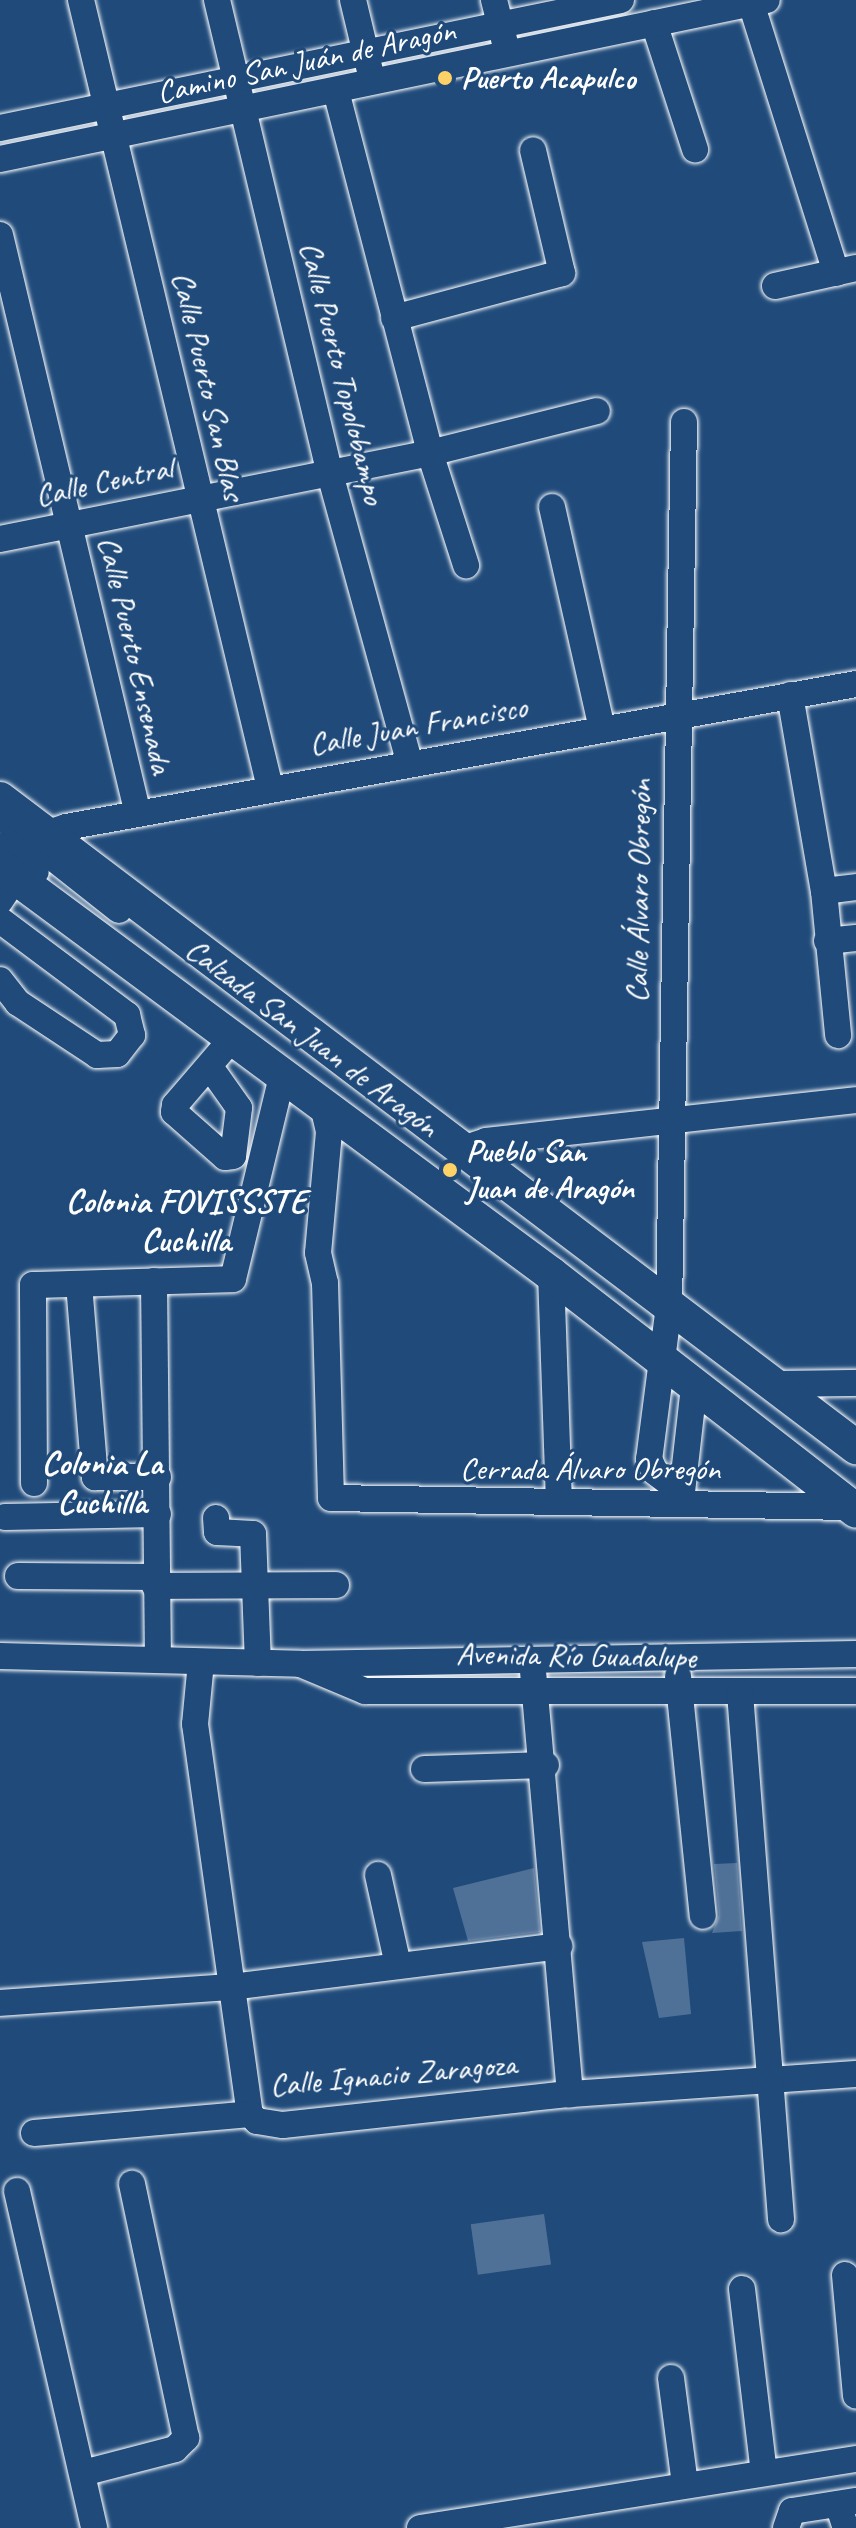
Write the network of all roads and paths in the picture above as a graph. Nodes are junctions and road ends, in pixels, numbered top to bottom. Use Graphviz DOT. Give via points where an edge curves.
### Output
graph roads {
  1 [pos="81,0"];
  2 [pos="217,0"];
  3 [pos="353,0"];
  4 [pos="494,0"];
  5 [pos="620,0"];
  6 [pos="759,2"];
  7 [pos="678,9"];
  8 [pos="529,10"];
  9 [pos="654,23"];
  10 [pos="501,27"];
  11 [pos="624,29"];
  12 [pos="537,48"];
  13 [pos="366,53"];
  14 [pos="507,55"];
  15 [pos="236,80"];
  16 [pos="373,82"];
  17 [pos="336,91"];
  18 [pos="107,108"];
  19 [pos="243,108"];
  20 [pos="0,128"];
  21 [pos="114,137"];
  22 [pos="695,149"];
  23 [pos="533,150"];
  24 [pos="0,159"];
  25 [pos="0,235"];
  26 [pos="846,270"];
  27 [pos="775,286"];
  28 [pos="394,318"];
  29 [pos="597,411"];
  30 [pos="684,422"];
  31 [pos="430,453"];
  32 [pos="330,474"];
  33 [pos="199,497"];
  34 [pos="552,507"];
  35 [pos="69,525"];
  36 [pos="0,539"];
  37 [pos="466,565"];
  38 [pos="856,684"];
  39 [pos="790,695"];
  40 [pos="676,714"];
  41 [pos="602,728"];
  42 [pos="409,760"];
  43 [pos="270,788"];
  44 [pos="0,799"];
  45 [pos="137,810"];
  46 [pos="0,816"];
  47 [pos="0,846"];
  48 [pos="20,865"];
  49 [pos="856,887"];
  50 [pos="824,891"];
  51 [pos="0,920"];
  52 [pos="856,938"];
  53 [pos="827,941"];
  54 [pos="0,980"];
  55 [pos="9,1002"];
  56 [pos="838,1035"];
  57 [pos="231,1040"];
  58 [pos="210,1067"];
  59 [pos="282,1077"];
  60 [pos="856,1100"];
  61 [pos="324,1110"];
  62 [pos="669,1119"];
  63 [pos="459,1150"];
  64 [pos="551,1274"];
  65 [pos="154,1281"];
  66 [pos="79,1284"];
  67 [pos="666,1334"];
  68 [pos="856,1383"];
  69 [pos="772,1384"];
  70 [pos="694,1386"];
  71 [pos="856,1447"];
  72 [pos="856,1466"];
  73 [pos="158,1477"];
  74 [pos="34,1483"];
  75 [pos="683,1497"];
  76 [pos="559,1501"];
  77 [pos="854,1503"];
  78 [pos="158,1514"];
  79 [pos="5,1517"];
  80 [pos="216,1518"];
  81 [pos="18,1576"];
  82 [pos="156,1582"];
  83 [pos="336,1585"];
  84 [pos="254,1588"];
  85 [pos="856,1654"];
  86 [pos="0,1656"];
  87 [pos="531,1657"];
  88 [pos="158,1659"];
  89 [pos="675,1660"];
  90 [pos="201,1662"];
  91 [pos="258,1663"];
  92 [pos="300,1664"];
  93 [pos="535,1687"];
  94 [pos="681,1691"];
  95 [pos="856,1691"];
  96 [pos="740,1693"];
  97 [pos="546,1765"];
  98 [pos="424,1769"];
  99 [pos="378,1875"];
  100 [pos="703,1916"];
  101 [pos="559,1946"];
  102 [pos="397,1961"];
  103 [pos="231,1987"];
  104 [pos="7,2003"];
  105 [pos="856,2074"];
  106 [pos="771,2082"];
  107 [pos="570,2094"];
  108 [pos="250,2114"];
  109 [pos="34,2133"];
  110 [pos="132,2184"];
  111 [pos="17,2191"];
  112 [pos="781,2219"];
  113 [pos="845,2275"];
  114 [pos="742,2289"];
  115 [pos="671,2378"];
  116 [pos="856,2395"];
  117 [pos="856,2459"];
  118 [pos="83,2473"];
  119 [pos="764,2473"];
  120 [pos="685,2485"];
  121 [pos="847,2511"];
  122 [pos="94,2528"];
  123 [pos="420,2528"];
  124 [pos="786,2528"];
  1 -- 18 [label="street, Calle Puerto San Blas"];
  2 -- 15 [label="street, Calle Puerto Topolobampo"];
  3 -- 13 [label="street"];
  4 -- 10 [label="street"];
  5 -- 8 [label="street, Camino San Juán de Aragón"];
  5 -- 11 [label="street"];
  6 -- 7 [label="street, Camino San Juán de Aragón"];
  6 -- 26 [label="street"];
  7 -- 9 [label="street, Camino San Juán de Aragón"];
  8 -- 10 [label="street, Camino San Juán de Aragón"];
  8 -- 12 [label="street"];
  9 -- 11 [label="street, Camino San Juán de Aragón"];
  9 -- 22 [label="street"];
  10 -- 13 [label="street, Camino San Juán de Aragón"];
  10 -- 14 [label="street"];
  11 -- 12 [label="street, Camino San Juán de Aragón"];
  12 -- 14 [label="street, Camino San Juán de Aragón"];
  13 -- 15 [label="street, Camino San Juán de Aragón"];
  13 -- 16 [label="street"];
  14 -- 16 [label="street, Camino San Juán de Aragón"];
  15 -- 18 [label="street, Camino San Juán de Aragón"];
  15 -- 19 [label="street, Calle Puerto Topolobampo"];
  16 -- 17 [label="street, Camino San Juán de Aragón"];
  17 -- 19 [label="street, Camino San Juán de Aragón"];
  17 -- 28 [label="street"];
  18 -- 20 [label="street, Camino San Juán de Aragón"];
  18 -- 21 [label="street, Calle Puerto San Blas"];
  19 -- 21 [label="street, Camino San Juán de Aragón"];
  19 -- 32 [label="street, Calle Puerto Topolobampo"];
  21 -- 24 [label="street, Camino San Juán de Aragón"];
  21 -- 33 [label="street, Calle Puerto San Blas"];
  23 -- 28 [label="street" via="562,273"];
  25 -- 35 [label="street, Calle Puerto Ensenada"];
  26 -- 27 [label="street"];
  28 -- 31 [label="street"];
  29 -- 31 [label="street, Calle Central"];
  30 -- 40 [label="street, Calle Álvaro Obregón"];
  31 -- 32 [label="street, Calle Central"];
  31 -- 37 [label="street"];
  32 -- 33 [label="street, Calle Central"];
  32 -- 42 [label="street, Calle Puerto Topolobampo"];
  33 -- 35 [label="street, Calle Central"];
  33 -- 43 [label="street, Calle Puerto San Blas"];
  34 -- 41 [label="street"];
  35 -- 36 [label="street, Calle Central"];
  35 -- 45 [label="street, Calle Puerto Ensenada"];
  38 -- 39 [label="street, Calle Juan Francisco"];
  39 -- 40 [label="street, Calle Juan Francisco"];
  39 -- 50 [label="street"];
  40 -- 41 [label="street, Calle Juan Francisco"];
  40 -- 62 [label="street, Calle Álvaro Obregón"];
  41 -- 42 [label="street, Calle Juan Francisco"];
  42 -- 43 [label="street, Calle Juan Francisco"];
  43 -- 45 [label="street, Calle Juan Francisco"];
  44 -- 48 [label="main road, Calzada San Juan de Aragón"];
  45 -- 48 [label="street, Calle Juan Francisco"];
  46 -- 48 [label="street"];
  47 -- 48 [label="street"];
  48 -- 57 [label="main road, Calzada San Juan de Aragón"];
  48 -- 63 [label="main road, Calzada San Juan de Aragón"];
  48 -- 67 [label="street"];
  49 -- 50 [label="street"];
  50 -- 53 [label="street"];
  51 -- 55 [label="street" via="127,1015 132,1035 117,1054 97,1055"];
  52 -- 53 [label="street"];
  53 -- 56 [label="street"];
  54 -- 55 [label="street"];
  57 -- 58 [label="street"];
  57 -- 59 [label="main road, Calzada San Juan de Aragón"];
  59 -- 61 [label="main road, Calzada San Juan de Aragón"];
  59 -- 65 [label="street" via="233,1279"];
  60 -- 62 [label="street"];
  61 -- 64 [label="main road, Calzada San Juan de Aragón"];
  61 -- 76 [label="street, Cerrada Álvaro Obregón" via="329,1132 318,1253 325,1283 331,1498"];
  62 -- 63 [label="street"];
  62 -- 67 [label="street, Calle Álvaro Obregón"];
  63 -- 67 [label="main road, Calzada San Juan de Aragón"];
  64 -- 67 [label="main road, Calzada San Juan de Aragón"];
  64 -- 76 [label="street"];
  65 -- 66 [label="street"];
  65 -- 73 [label="street"];
  66 -- 73 [label="street" via="95,1477"];
  66 -- 74 [label="street" via="33,1285"];
  67 -- 69 [label="main road, Calzada San Juan de Aragón"];
  67 -- 70 [label="main road, Calzada San Juan de Aragón"];
  67 -- 72 [label="street"];
  67 -- 75 [label="street, Calle Álvaro Obregón" via="649,1464"];
  67 -- 77 [label="street"];
  68 -- 69 [label="street"];
  69 -- 71 [label="main road, Calzada San Juan de Aragón"];
  70 -- 75 [label="street"];
  70 -- 77 [label="main road, Calzada San Juan de Aragón"];
  73 -- 78 [label="street"];
  75 -- 76 [label="street, Cerrada Álvaro Obregón"];
  75 -- 77 [label="street, Cerrada Álvaro Obregón"];
  78 -- 79 [label="street"];
  78 -- 82 [label="street"];
  80 -- 84 [label="street" via="217,1532 253,1534"];
  81 -- 82 [label="street"];
  82 -- 84 [label="street"];
  82 -- 88 [label="street"];
  83 -- 84 [label="street"];
  84 -- 91 [label="street"];
  85 -- 89 [label="street, Avenida Río Guadalupe"];
  86 -- 88 [label="street, Avenida Río Guadalupe"];
  87 -- 89 [label="street, Avenida Río Guadalupe"];
  87 -- 92 [label="street, Avenida Río Guadalupe"];
  87 -- 93 [label="street"];
  88 -- 90 [label="street, Avenida Río Guadalupe"];
  89 -- 94 [label="street"];
  90 -- 91 [label="street, Avenida Río Guadalupe"];
  90 -- 103 [label="street, Calle Ignacio Zaragoza" via="195,1724"];
  91 -- 92 [label="street, Avenida Río Guadalupe"];
  92 -- 93 [label="street, Avenida Río Guadalupe" via="365,1691"];
  93 -- 94 [label="street, Avenida Río Guadalupe"];
  93 -- 97 [label="street"];
  94 -- 96 [label="street, Avenida Río Guadalupe"];
  94 -- 100 [label="street"];
  95 -- 96 [label="street, Avenida Río Guadalupe"];
  96 -- 106 [label="street"];
  97 -- 98 [label="street"];
  97 -- 101 [label="street"];
  99 -- 102 [label="street"];
  101 -- 102 [label="street"];
  101 -- 107 [label="street"];
  102 -- 103 [label="street"];
  103 -- 104 [label="street"];
  103 -- 108 [label="street, Calle Ignacio Zaragoza"];
  105 -- 106 [label="street, Calle Ignacio Zaragoza"];
  106 -- 107 [label="street, Calle Ignacio Zaragoza"];
  106 -- 112 [label="street"];
  107 -- 108 [label="street, Calle Ignacio Zaragoza" via="283,2125 269,2125"];
  108 -- 109 [label="street"];
  110 -- 118 [label="street" via="186,2438 175,2449"];
  111 -- 118 [label="street"];
  113 -- 116 [label="street"];
  114 -- 119 [label="street"];
  115 -- 120 [label="street"];
  117 -- 119 [label="street"];
  118 -- 122 [label="street"];
  119 -- 120 [label="street"];
  120 -- 123 [label="street"];
  121 -- 124 [label="street" via="792,2511"];
}
